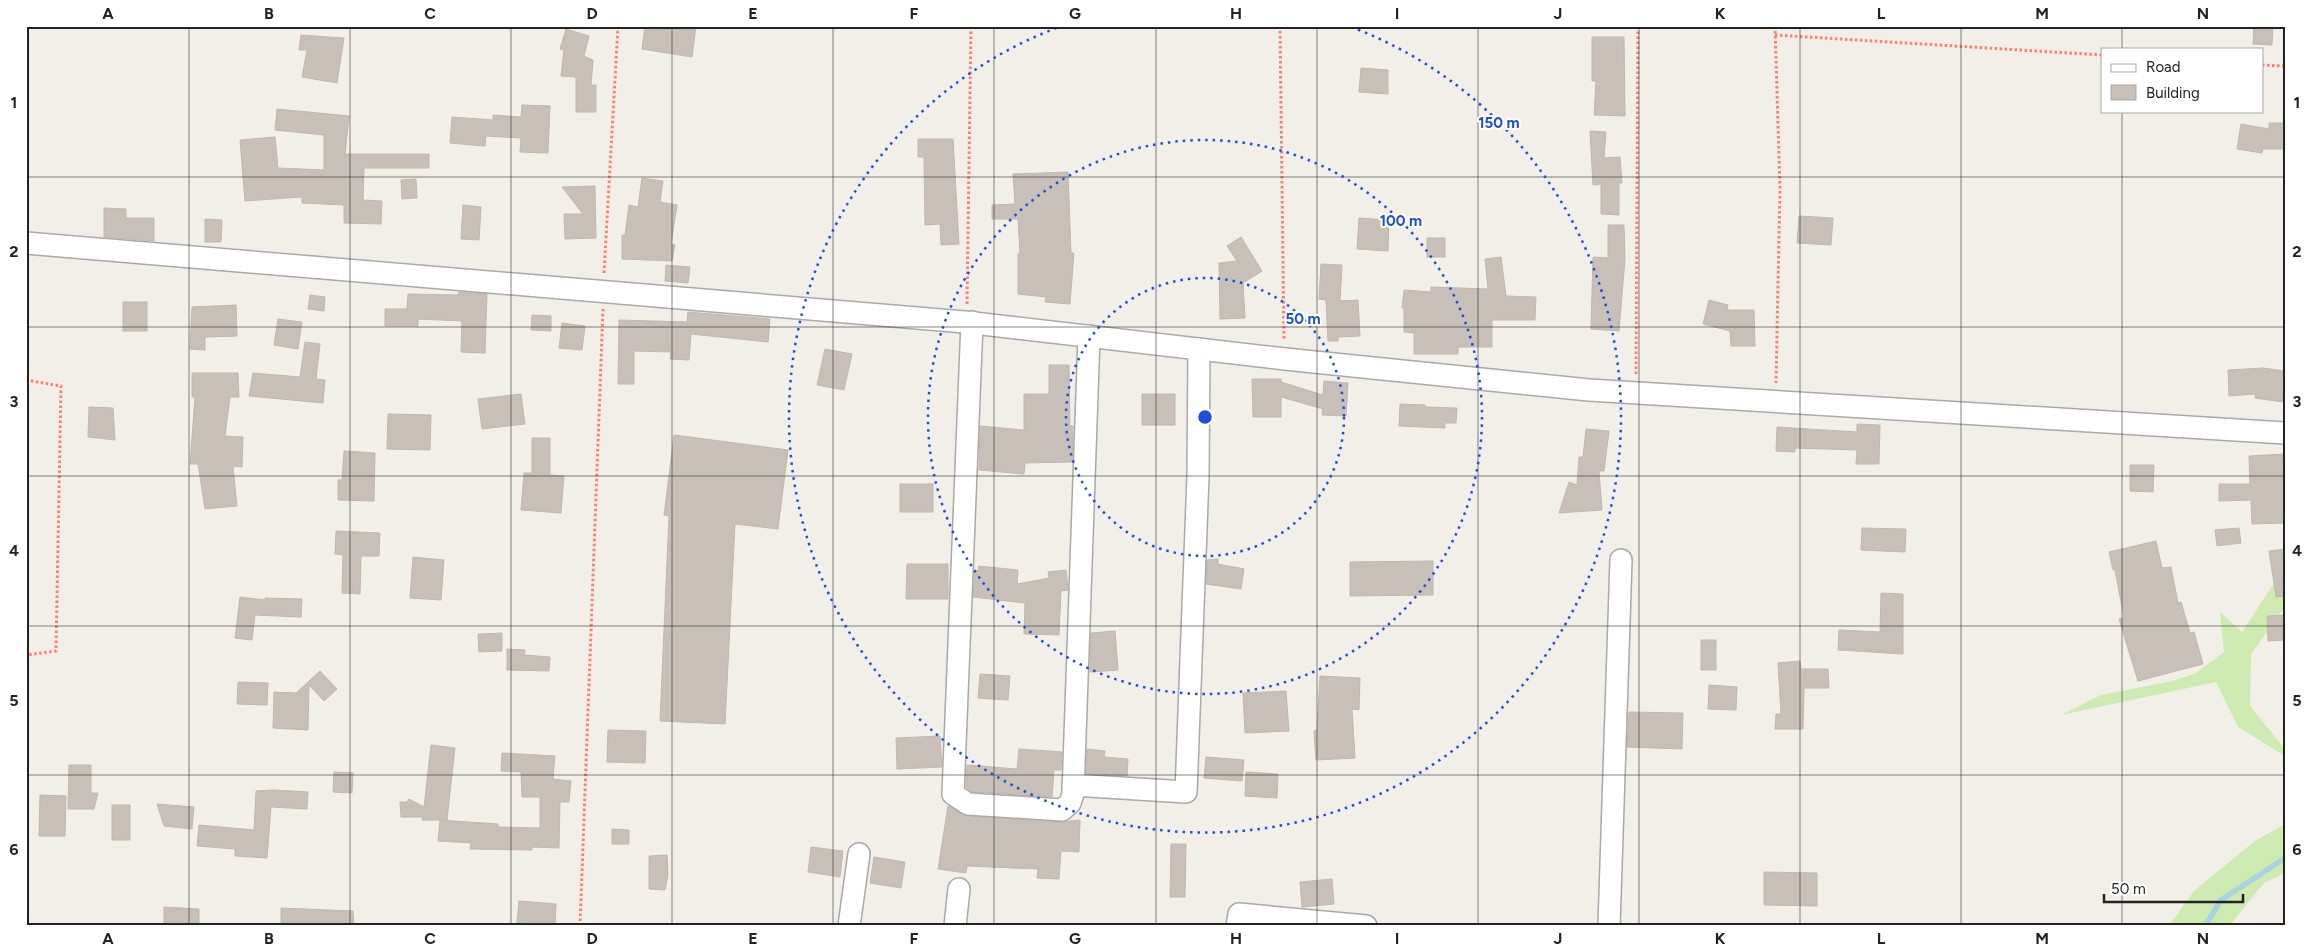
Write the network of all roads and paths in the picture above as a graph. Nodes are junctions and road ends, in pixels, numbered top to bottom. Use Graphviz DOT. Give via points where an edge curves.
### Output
graph roads {
  1 [pos="618,26"];
  2 [pos="971,26"];
  3 [pos="1280,26"];
  4 [pos="1638,26"];
  5 [pos="1775,26"];
  6 [pos="1775,35"];
  7 [pos="2101,55"];
  8 [pos="2264,65"];
  9 [pos="2285,66"];
  10 [pos="26,242"];
  11 [pos="604,290"];
  12 [pos="969,322"];
  13 [pos="1089,336"];
  14 [pos="1199,349"];
  15 [pos="1285,359"];
  16 [pos="26,380"];
  17 [pos="1636,392"];
  18 [pos="1776,401"];
  19 [pos="2285,434"];
  20 [pos="1621,560"];
  21 [pos="26,654"];
  22 [pos="1073,785"];
  23 [pos="859,854"];
  24 [pos="959,889"];
  25 [pos="1360,925"];
  26 [pos="580,926"];
  27 [pos="849,926"];
  28 [pos="955,926"];
  29 [pos="1238,926"];
  30 [pos="1609,926"];
  1 -- 11 [label="path"];
  2 -- 12 [label="path"];
  3 -- 15 [label="path"];
  4 -- 17 [label="path"];
  5 -- 6 [label="path"];
  6 -- 7 [label="path"];
  6 -- 18 [label="path" via="1780,189"];
  8 -- 9 [label="path"];
  10 -- 11 [label="street"];
  11 -- 12 [label="street"];
  11 -- 26 [label="path"];
  12 -- 13 [label="street"];
  12 -- 22 [label="street" via="953,794 968,804 1062,810 1070,803"];
  13 -- 14 [label="street"];
  13 -- 22 [label="street"];
  14 -- 15 [label="street"];
  14 -- 22 [label="street" via="1198,476 1186,792"];
  15 -- 17 [label="street"];
  16 -- 21 [label="path" via="61,386 56,651"];
  17 -- 18 [label="street"];
  18 -- 19 [label="street"];
  20 -- 30 [label="street"];
  23 -- 27 [label="street"];
  24 -- 28 [label="street"];
  25 -- 29 [label="street" via="1239,914"];
}
